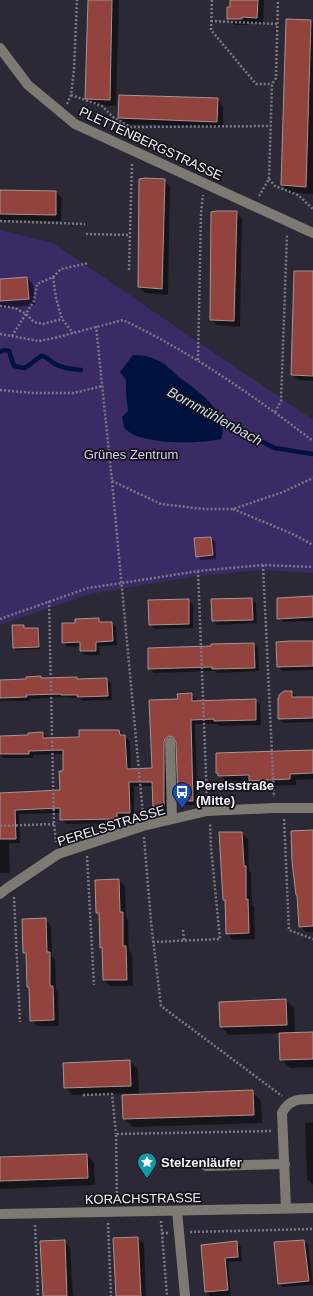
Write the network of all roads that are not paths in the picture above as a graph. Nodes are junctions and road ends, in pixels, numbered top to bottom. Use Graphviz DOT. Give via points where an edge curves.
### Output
graph roads {
  1 [pos="0,48"];
  2 [pos="313,232"];
  3 [pos="170,742"];
  4 [pos="313,808"];
  5 [pos="172,820"];
  6 [pos="0,894"];
  7 [pos="313,1099"];
  8 [pos="285,1164"];
  9 [pos="206,1166"];
  10 [pos="286,1208"];
  11 [pos="313,1208"];
  12 [pos="177,1211"];
  13 [pos="0,1214"];
  14 [pos="185,1296"];
  1 -- 2 [label="street, PLETTENBERGSTRASSE" via="28,85 75,124"];
  3 -- 5 [label="street"];
  4 -- 5 [label="street, PERELSSTRASSE" via="207,811"];
  5 -- 6 [label="street, PERELSSTRASSE" via="143,826 58,854"];
  7 -- 8 [label="street" via="290,1102 282,1113"];
  8 -- 9 [label="street"];
  8 -- 10 [label="street"];
  10 -- 11 [label="street, KORACHSTRASSE"];
  10 -- 12 [label="street, KORACHSTRASSE"];
  12 -- 13 [label="street, KORACHSTRASSE"];
  12 -- 14 [label="street"];
}
